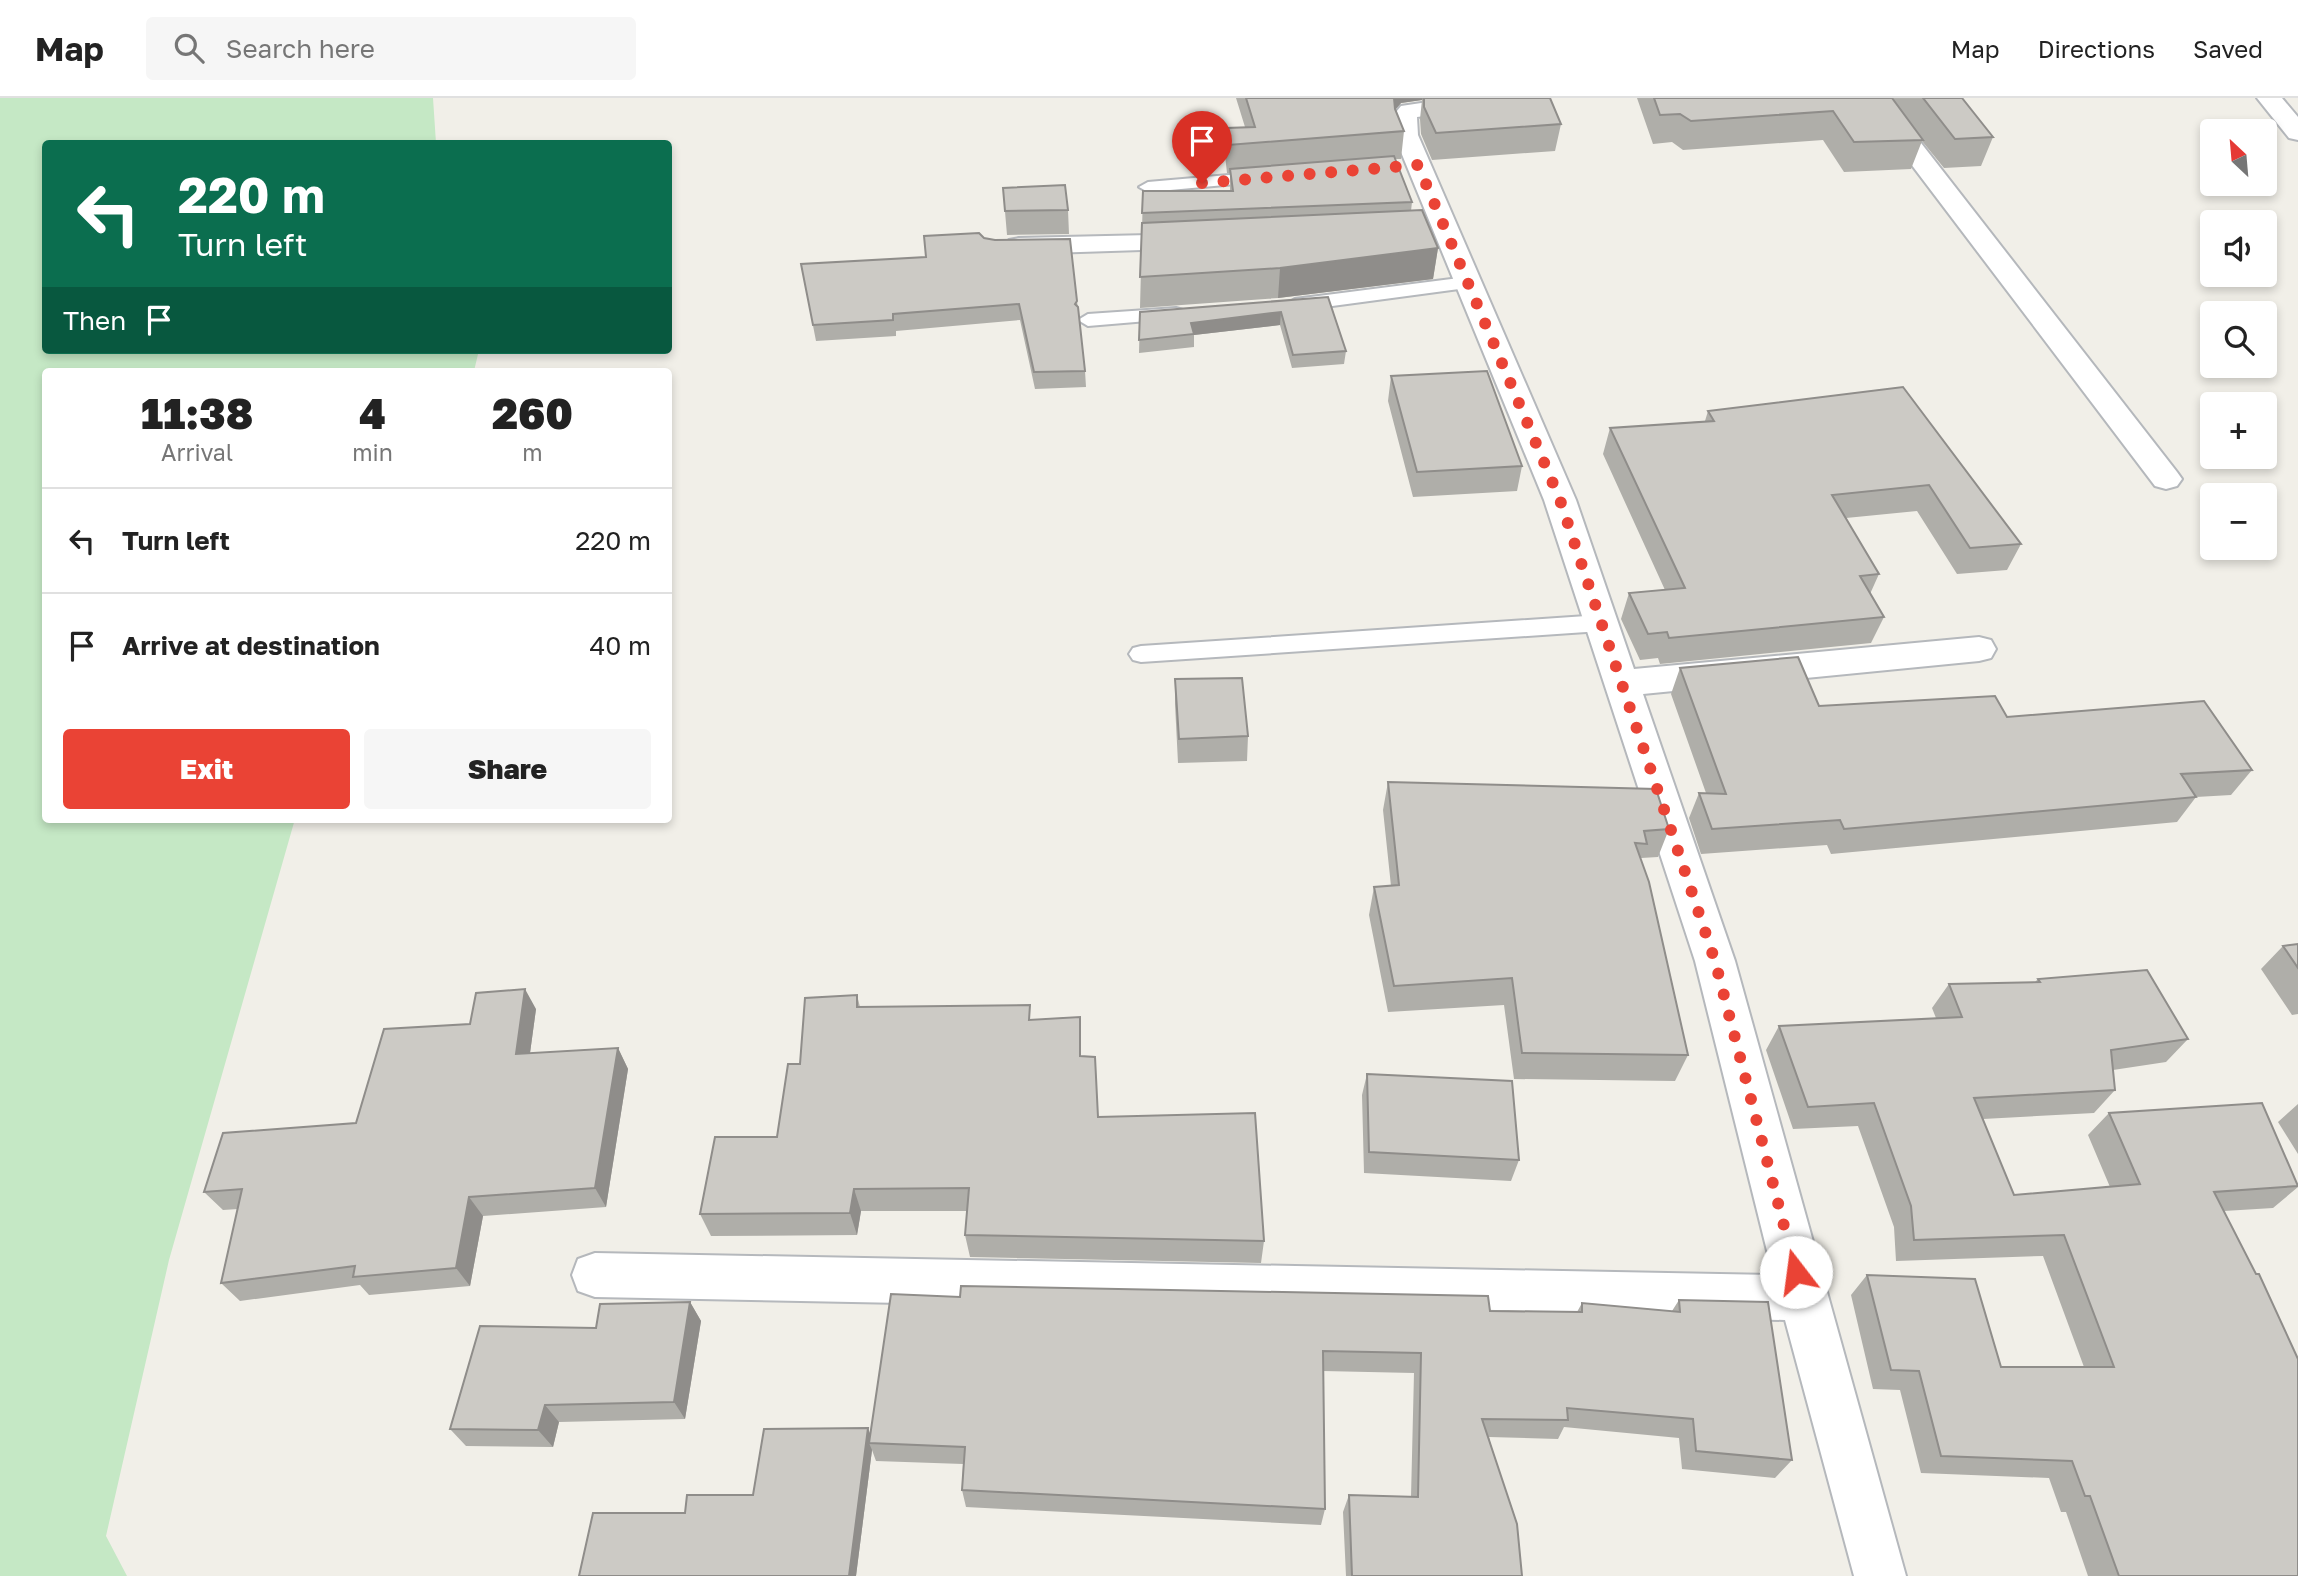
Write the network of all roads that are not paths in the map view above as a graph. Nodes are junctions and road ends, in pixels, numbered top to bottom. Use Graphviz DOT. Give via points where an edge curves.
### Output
graph roads {
  1 [pos="1513,98"];
  2 [pos="1873,98"];
  3 [pos="2269,98"];
  4 [pos="2296,127"];
  5 [pos="1283,176"];
  6 [pos="1148,187"];
  7 [pos="1216,241"];
  8 [pos="996,246"];
  9 [pos="1467,283"];
  10 [pos="1278,307"];
  11 [pos="1196,313"];
  12 [pos="1088,320"];
  13 [pos="2166,479"];
  14 [pos="1601,623"];
  15 [pos="1979,649"];
  16 [pos="1141,654"];
  17 [pos="1620,683"];
  18 [pos="595,1275"];
  19 [pos="1803,1298"];
  20 [pos="1880,1576"];
  1 -- 9 [label="street" via="1410,111 1404,117 1411,165 1431,230"];
  2 -- 13 [label="street"];
  3 -- 4 [label="street"];
  5 -- 6 [label="lane"];
  7 -- 8 [label="street"];
  9 -- 10 [label="lane"];
  9 -- 14 [label="street" via="1560,500"];
  11 -- 12 [label="lane"];
  14 -- 16 [label="lane"];
  14 -- 17 [label="street"];
  15 -- 17 [label="street"];
  17 -- 19 [label="street" via="1715,961"];
  18 -- 19 [label="street"];
  19 -- 20 [label="street"];
}
